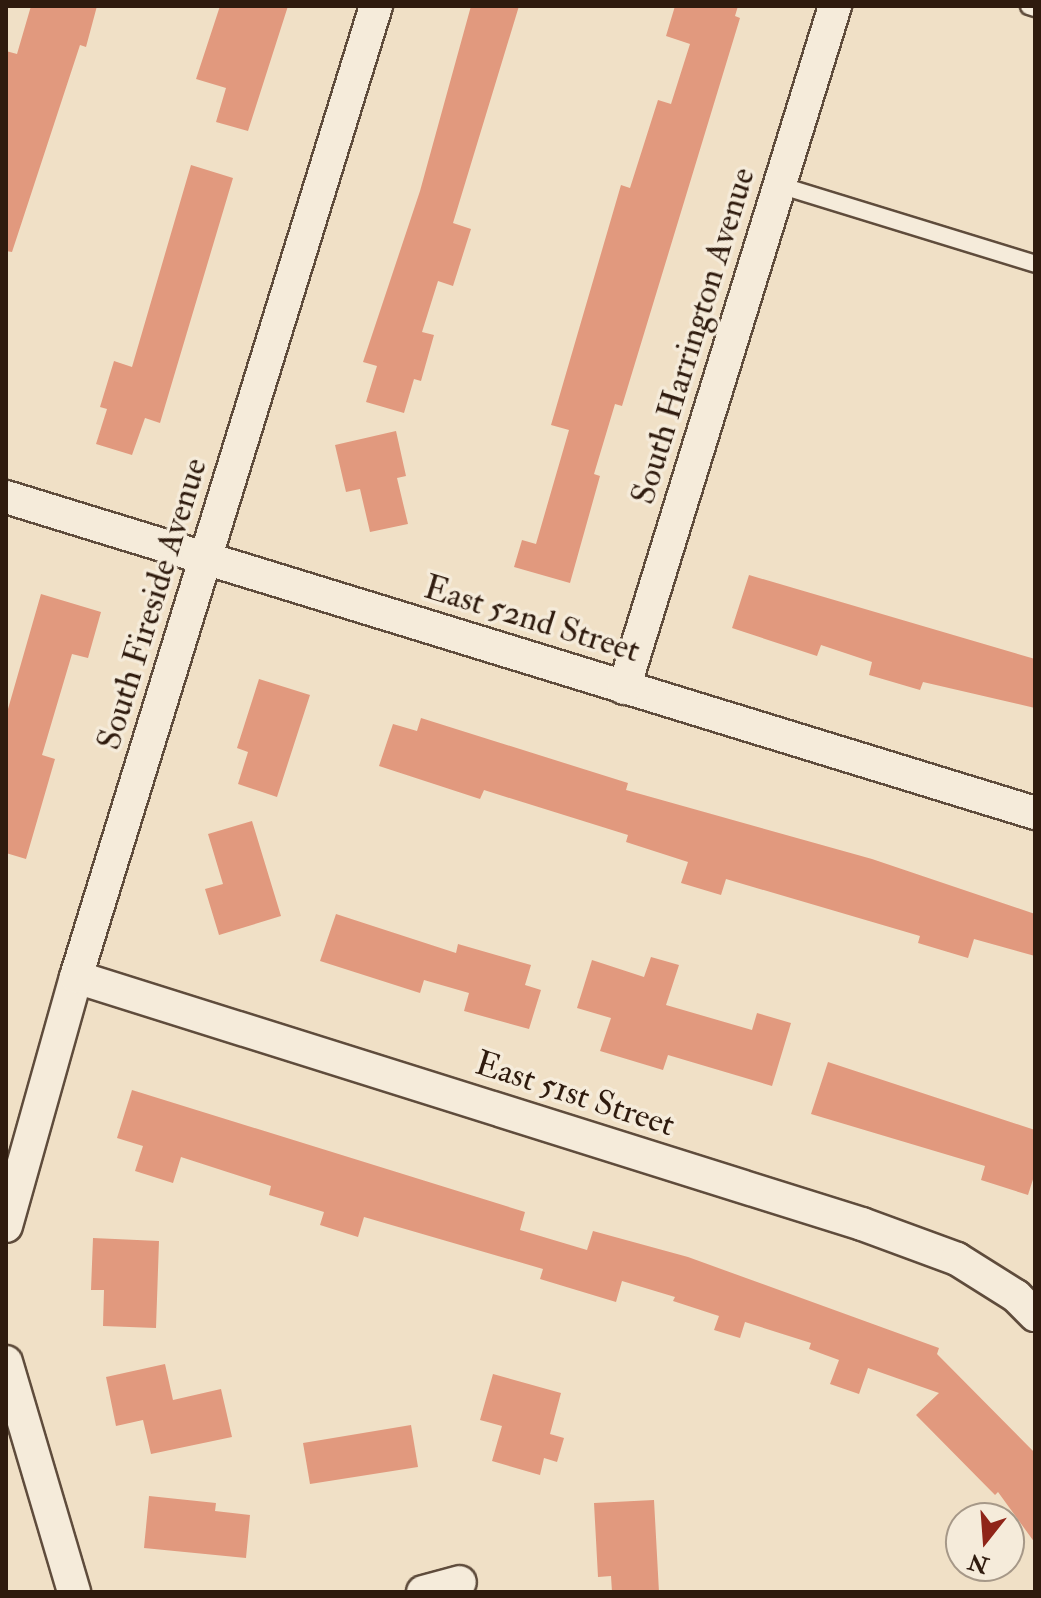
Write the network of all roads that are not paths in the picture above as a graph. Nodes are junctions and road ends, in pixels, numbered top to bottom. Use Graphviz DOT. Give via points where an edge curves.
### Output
graph roads {
  1 [pos="376,6"];
  2 [pos="835,6"];
  3 [pos="1029,6"];
  4 [pos="1035,8"];
  5 [pos="779,185"];
  6 [pos="1035,264"];
  7 [pos="6,497"];
  8 [pos="207,559"];
  9 [pos="624,688"];
  10 [pos="1035,813"];
  11 [pos="76,977"];
  12 [pos="6,1226"];
  13 [pos="1035,1315"];
  14 [pos="6,1362"];
  15 [pos="460,1582"];
  16 [pos="74,1592"];
  17 [pos="423,1592"];
  1 -- 8 [label="street, South Fireside Avenue"];
  2 -- 5 [label="street, South Harrington Avenue"];
  3 -- 4 [label="lane"];
  5 -- 6 [label="lane"];
  5 -- 9 [label="street, South Harrington Avenue"];
  7 -- 8 [label="street, East 52nd Street"];
  8 -- 9 [label="street, East 52nd Street"];
  8 -- 11 [label="street, South Fireside Avenue"];
  9 -- 10 [label="street, East 52nd Street"];
  11 -- 12 [label="street, South Fireside Avenue"];
  11 -- 13 [label="street, East 51st Street" via="862,1224 957,1259 1016,1296"];
  14 -- 16 [label="street"];
  15 -- 17 [label="street"];
}
